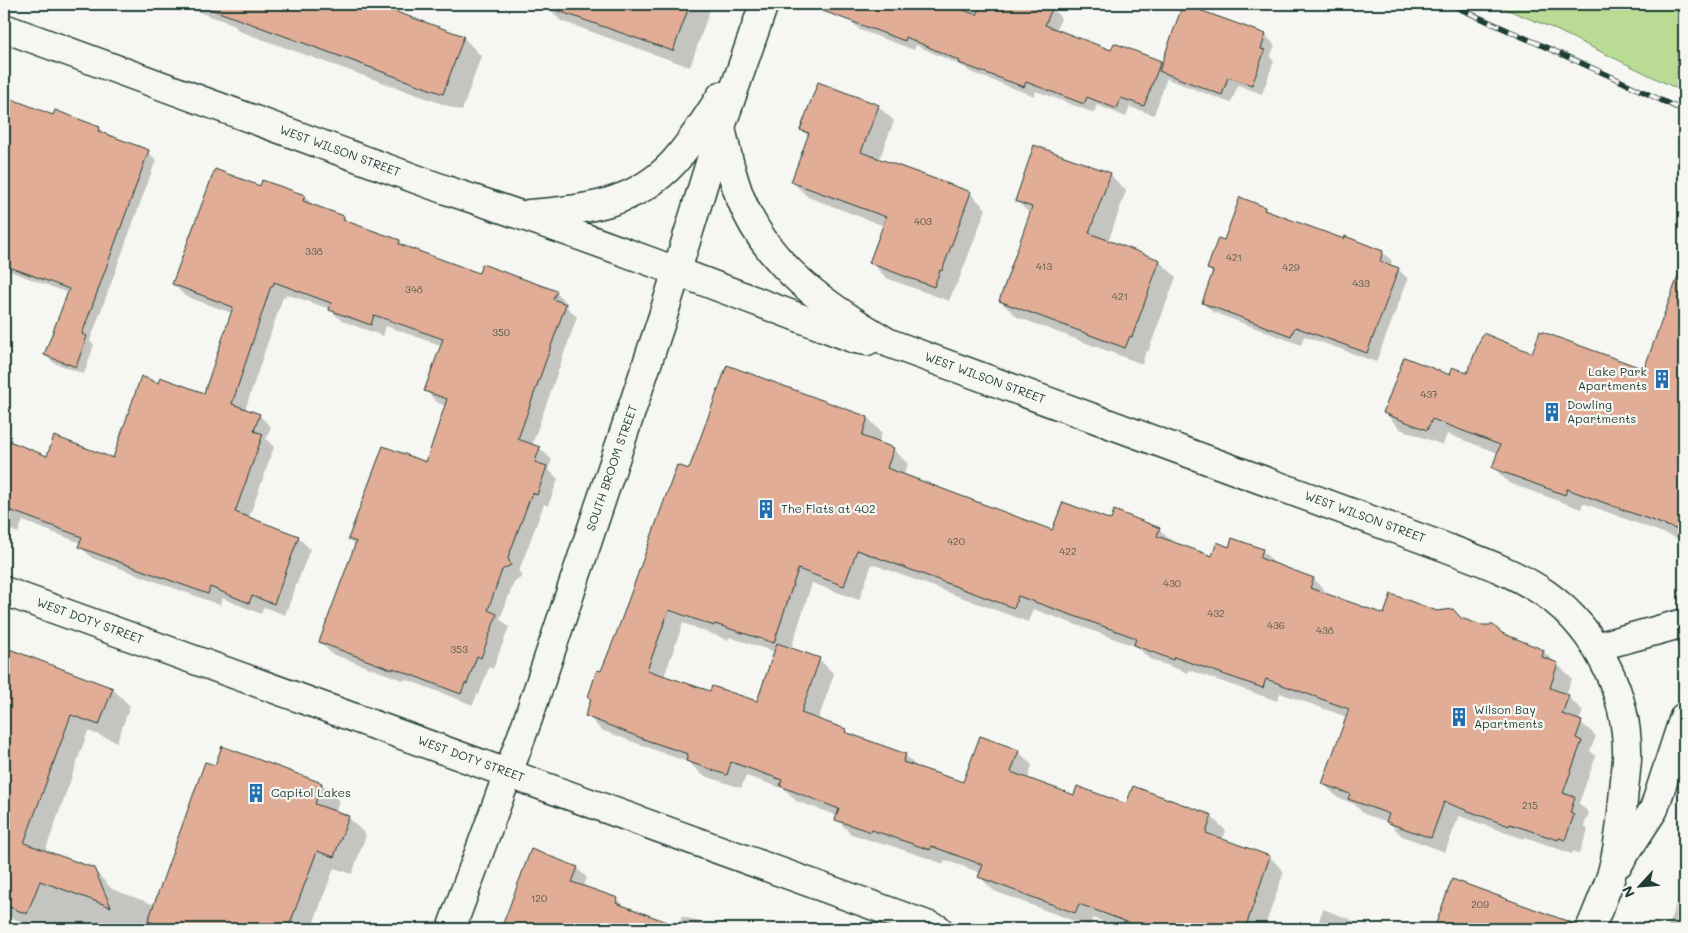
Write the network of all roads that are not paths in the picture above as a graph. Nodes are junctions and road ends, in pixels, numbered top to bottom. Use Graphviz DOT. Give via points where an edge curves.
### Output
graph roads {
  1 [pos="764,4"];
  2 [pos="4,28"];
  3 [pos="741,66"];
  4 [pos="721,127"];
  5 [pos="520,214"];
  6 [pos="677,271"];
  7 [pos="889,343"];
  8 [pos="4,590"];
  9 [pos="1684,623"];
  10 [pos="1596,647"];
  11 [pos="1684,717"];
  12 [pos="508,773"];
  13 [pos="1610,877"];
  14 [pos="452,929"];
  15 [pos="938,929"];
  16 [pos="1590,929"];
  1 -- 3 [label="street, SOUTH BROOM STREET"];
  2 -- 5 [label="street, WEST WILSON STREET" via="446,190"];
  3 -- 4 [label="street, SOUTH BROOM STREET"];
  3 -- 5 [label="street" via="674,163 645,186 603,205 571,211"];
  4 -- 6 [label="street, SOUTH BROOM STREET"];
  4 -- 7 [label="street" via="740,197 751,222 773,253 797,280 853,322"];
  5 -- 6 [label="street, WEST WILSON STREET"];
  6 -- 7 [label="street, WEST WILSON STREET" via="855,339"];
  6 -- 12 [label="street, SOUTH BROOM STREET"];
  7 -- 10 [label="street, WEST WILSON STREET" via="1503,570 1546,594 1566,611"];
  8 -- 12 [label="street, WEST DOTY STREET"];
  9 -- 10 [label="street"];
  10 -- 13 [label="street, WEST WILSON STREET" via="1615,687 1625,730 1627,758 1620,834"];
  11 -- 13 [label="street" via="1654,809"];
  12 -- 14 [label="street, SOUTH BROOM STREET"];
  12 -- 15 [label="street, WEST DOTY STREET"];
  13 -- 16 [label="street"];
}
